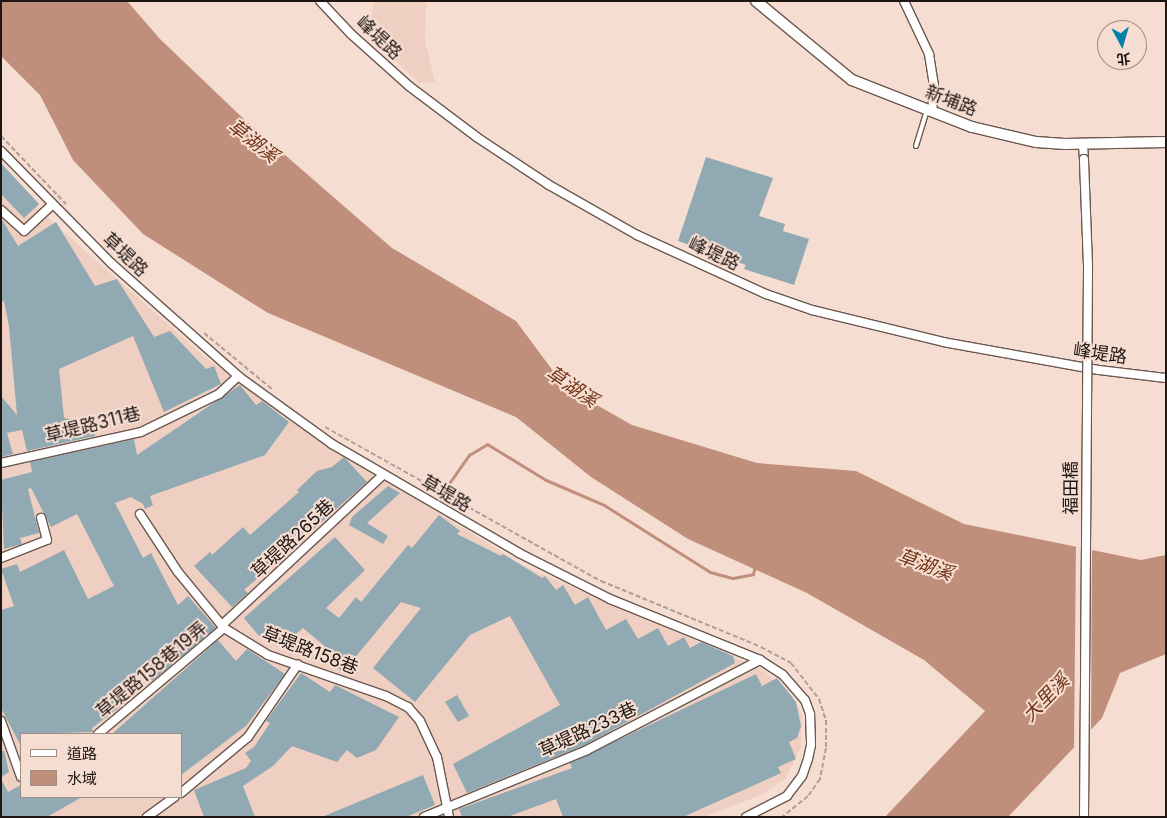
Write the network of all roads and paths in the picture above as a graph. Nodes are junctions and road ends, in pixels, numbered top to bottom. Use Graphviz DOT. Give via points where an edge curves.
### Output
graph roads {
  1 [pos="320,1"];
  2 [pos="756,1"];
  3 [pos="904,1"];
  4 [pos="930,110"];
  5 [pos="1,136"];
  6 [pos="1166,142"];
  7 [pos="1083,145"];
  8 [pos="916,146"];
  9 [pos="1,151"];
  10 [pos="51,206"];
  11 [pos="71,209"];
  12 [pos="1,210"];
  13 [pos="199,329"];
  14 [pos="238,376"];
  15 [pos="1166,378"];
  16 [pos="272,389"];
  17 [pos="324,427"];
  18 [pos="1,463"];
  19 [pos="384,474"];
  20 [pos="140,514"];
  21 [pos="41,518"];
  22 [pos="1,558"];
  23 [pos="223,627"];
  24 [pos="760,660"];
  25 [pos="298,664"];
  26 [pos="1,720"];
  27 [pos="99,733"];
  28 [pos="20,775"];
  29 [pos="182,792"];
  30 [pos="174,798"];
  31 [pos="447,808"];
  32 [pos="147,817"];
  33 [pos="424,817"];
  34 [pos="448,817"];
  35 [pos="746,817"];
  36 [pos="782,817"];
  37 [pos="1084,817"];
  1 -- 15 [label="street, 峰堤路" via="409,86 549,185 642,238 766,294 812,310 943,342 1099,370"];
  2 -- 4 [label="street, 新埔路" via="852,80"];
  3 -- 4 [label="street" via="929,54 934,84"];
  4 -- 7 [label="street, 新埔路" via="1000,134 1036,142"];
  4 -- 8 [label="lane"];
  5 -- 11 [label="path"];
  6 -- 7 [label="street, 新埔路"];
  7 -- 37 [label="street, 福田橋, bridge" via="1088,265"];
  9 -- 10 [label="street, 草堤路"];
  10 -- 12 [label="street" via="24,231"];
  10 -- 14 [label="street, 草堤路"];
  13 -- 16 [label="path"];
  14 -- 18 [label="street, 草堤路311巷" via="218,394 141,432"];
  14 -- 19 [label="street, 草堤路" via="332,444"];
  17 -- 36 [label="path" via="601,581 761,646 791,663 819,699 826,720 826,748 820,779 808,796"];
  19 -- 23 [label="street, 草堤路265巷"];
  19 -- 24 [label="street, 草堤路" via="519,553 610,599"];
  20 -- 23 [label="street, 草堤路158巷" via="178,572"];
  21 -- 22 [label="street" via="48,540"];
  23 -- 25 [label="street, 草堤路158巷" via="268,655"];
  23 -- 27 [label="street, 草堤路158巷19弄"];
  24 -- 31 [label="street, 草堤路233巷" via="587,750"];
  24 -- 35 [label="street, 草堤路" via="784,675 805,700 810,714 811,745 802,776 787,796"];
  25 -- 29 [label="street" via="248,737"];
  25 -- 31 [label="street, 草堤路158巷" via="386,696 408,708 420,721 437,757"];
  26 -- 28 [label="street"];
  30 -- 32 [label="street"];
  31 -- 33 [label="street, 草堤路233巷"];
  31 -- 34 [label="street, 草堤路158巷"];
}
